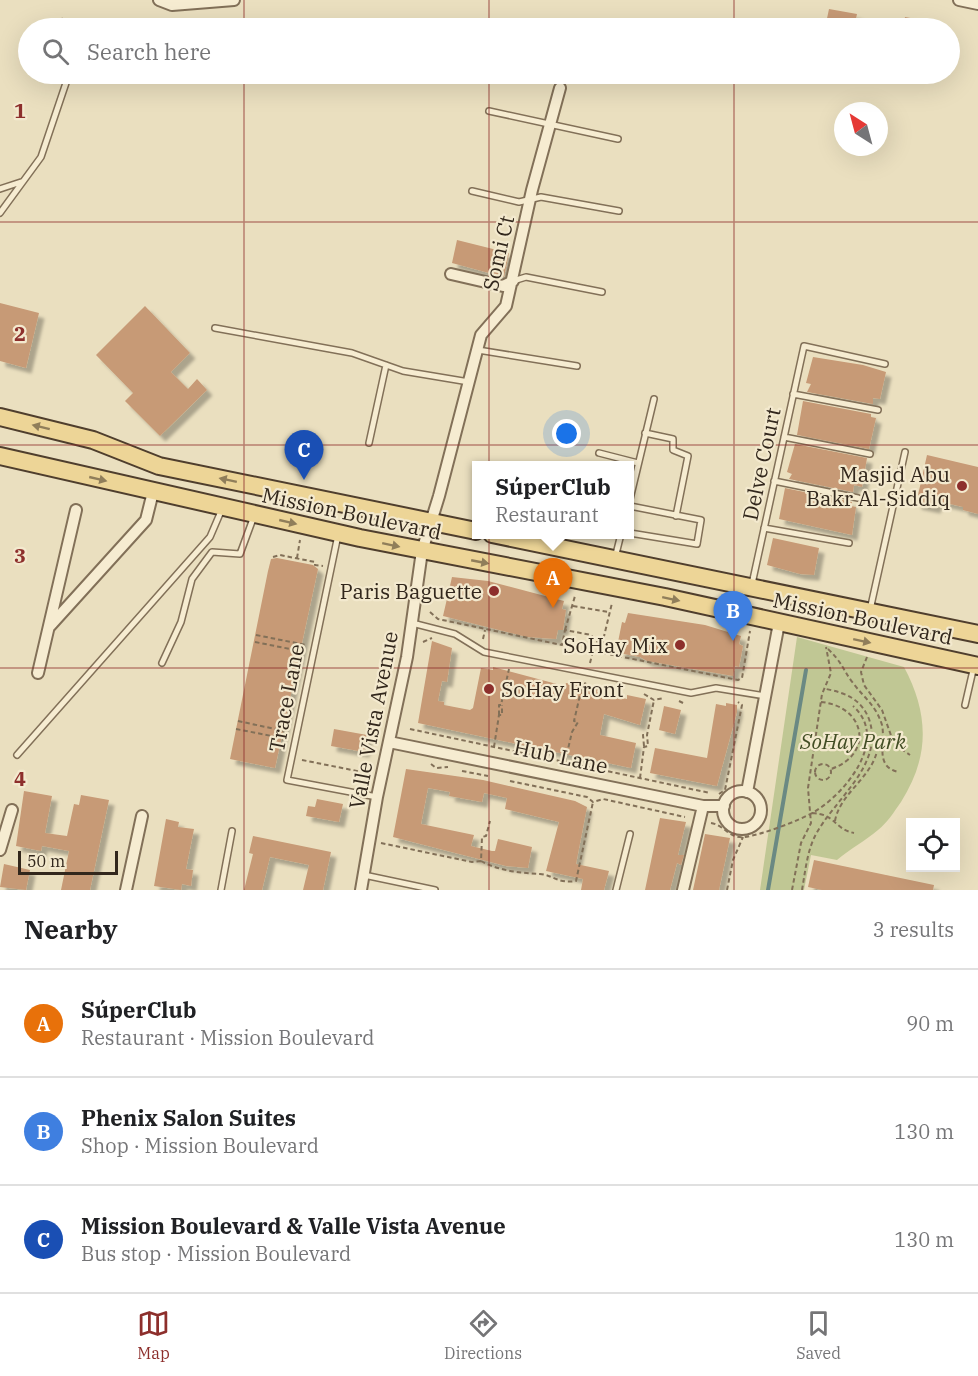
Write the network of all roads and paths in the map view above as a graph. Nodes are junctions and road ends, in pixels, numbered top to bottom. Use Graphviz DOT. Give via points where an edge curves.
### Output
graph roads {
  1 [pos="159,0"];
  2 [pos="232,0"];
  3 [pos="959,0"];
  4 [pos="196,1"];
  5 [pos="978,4"];
  6 [pos="66,84"];
  7 [pos="560,88"];
  8 [pos="489,111"];
  9 [pos="550,123"];
  10 [pos="618,140"];
  11 [pos="23,182"];
  12 [pos="0,189"];
  13 [pos="472,191"];
  14 [pos="531,198"];
  15 [pos="619,211"];
  16 [pos="0,213"];
  17 [pos="451,273"];
  18 [pos="513,281"];
  19 [pos="602,292"];
  20 [pos="215,328"];
  21 [pos="477,350"];
  22 [pos="885,364"];
  23 [pos="386,365"];
  24 [pos="577,366"];
  25 [pos="469,382"];
  26 [pos="794,394"];
  27 [pos="654,399"];
  28 [pos="878,410"];
  29 [pos="0,417"];
  30 [pos="645,433"];
  31 [pos="784,437"];
  32 [pos="369,442"];
  33 [pos="599,453"];
  34 [pos="905,453"];
  35 [pos="870,454"];
  36 [pos="0,456"];
  37 [pos="630,461"];
  38 [pos="634,462"];
  39 [pos="638,463"];
  40 [pos="634,481"];
  41 [pos="774,481"];
  42 [pos="153,492"];
  43 [pos="858,498"];
  44 [pos="634,507"];
  45 [pos="222,508"];
  46 [pos="76,510"];
  47 [pos="254,515"];
  48 [pos="676,516"];
  49 [pos="430,522"];
  50 [pos="764,528"];
  51 [pos="472,530"];
  52 [pos="338,533"];
  53 [pos="634,533"];
  54 [pos="301,538"];
  55 [pos="516,539"];
  56 [pos="620,539"];
  57 [pos="849,543"];
  58 [pos="422,551"];
  59 [pos="273,557"];
  60 [pos="297,558"];
  61 [pos="615,560"];
  62 [pos="323,567"];
  63 [pos="751,588"];
  64 [pos="575,596"];
  65 [pos="612,603"];
  66 [pos="573,606"];
  67 [pos="430,612"];
  68 [pos="609,612"];
  69 [pos="869,612"];
  70 [pos="411,622"];
  71 [pos="779,624"];
  72 [pos="50,626"];
  73 [pos="485,630"];
  74 [pos="566,630"];
  75 [pos="750,632"];
  76 [pos="978,634"];
  77 [pos="256,635"];
  78 [pos="483,639"];
  79 [pos="255,642"];
  80 [pos="307,645"];
  81 [pos="602,647"];
  82 [pos="600,653"];
  83 [pos="868,656"];
  84 [pos="304,657"];
  85 [pos="162,663"];
  86 [pos="590,663"];
  87 [pos="976,665"];
  88 [pos="509,669"];
  89 [pos="38,673"];
  90 [pos="586,682"];
  91 [pos="825,689"];
  92 [pos="638,693"];
  93 [pos="765,696"];
  94 [pos="654,700"];
  95 [pos="821,702"];
  96 [pos="685,704"];
  97 [pos="742,705"];
  98 [pos="964,705"];
  99 [pos="853,706"];
  100 [pos="238,721"];
  101 [pos="236,729"];
  102 [pos="410,729"];
  103 [pos="288,732"];
  104 [pos="389,742"];
  105 [pos="878,742"];
  106 [pos="286,744"];
  107 [pos="494,747"];
  108 [pos="18,755"];
  109 [pos="910,755"];
  110 [pos="302,760"];
  111 [pos="565,762"];
  112 [pos="831,768"];
  113 [pos="898,772"];
  114 [pos="367,773"];
  115 [pos="640,778"];
  116 [pos="510,781"];
  117 [pos="747,792"];
  118 [pos="377,797"];
  119 [pos="719,800"];
  120 [pos="593,802"];
  121 [pos="703,806"];
  122 [pos="12,810"];
  123 [pos="812,813"];
  124 [pos="828,815"];
  125 [pos="141,816"];
  126 [pos="685,817"];
  127 [pos="490,821"];
  128 [pos="835,821"];
  129 [pos="711,822"];
  130 [pos="232,831"];
  131 [pos="854,833"];
  132 [pos="630,834"];
  133 [pos="743,837"];
  134 [pos="381,843"];
  135 [pos="0,850"];
  136 [pos="481,861"];
  137 [pos="364,875"];
  138 [pos="126,890"];
  139 [pos="221,890"];
  140 [pos="361,890"];
  141 [pos="435,890"];
  142 [pos="616,890"];
  143 [pos="683,890"];
  144 [pos="727,890"];
  145 [pos="792,890"];
  146 [pos="802,890"];
  1 -- 4 [label="street" via="172,5"];
  2 -- 4 [label="street"];
  3 -- 5 [label="street"];
  6 -- 11 [label="lane" via="41,157"];
  7 -- 9 [label="street, Somi Ct"];
  8 -- 9 [label="lane"];
  9 -- 10 [label="lane"];
  9 -- 14 [label="street, Somi Ct"];
  11 -- 12 [label="lane"];
  11 -- 16 [label="lane"];
  13 -- 14 [label="lane" via="519,201"];
  14 -- 15 [label="lane"];
  14 -- 18 [label="street, Somi Ct"];
  17 -- 18 [label="street" via="503,286"];
  18 -- 19 [label="lane" via="526,277"];
  18 -- 21 [label="street, Somi Ct" via="506,306 481,335"];
  20 -- 23 [label="lane" via="352,353"];
  21 -- 24 [label="lane"];
  21 -- 25 [label="street, Somi Ct"];
  22 -- 26 [label="lane, Delve Court" via="804,346"];
  23 -- 25 [label="lane"];
  23 -- 32 [label="lane"];
  25 -- 49 [label="street, Somi Ct"];
  26 -- 28 [label="lane"];
  26 -- 31 [label="lane, Delve Court"];
  27 -- 30 [label="lane"];
  49 -- 29 [label="main road, Mission Boulevard, one-way" via="159,466 93,440"];
  30 -- 39 [label="lane"];
  30 -- 48 [label="lane" via="673,439 673,450 688,456"];
  31 -- 35 [label="lane"];
  31 -- 41 [label="lane, Delve Court"];
  33 -- 37 [label="lane"];
  34 -- 69 [label="lane"];
  36 -- 42 [label="main road, Mission Boulevard, one-way"];
  38 -- 39 [label="lane"];
  39 -- 40 [label="lane"];
  41 -- 43 [label="lane"];
  41 -- 50 [label="lane, Delve Court"];
  42 -- 45 [label="main road, Mission Boulevard"];
  42 -- 72 [label="street" via="146,520"];
  44 -- 48 [label="lane"];
  45 -- 47 [label="main road, Mission Boulevard"];
  45 -- 108 [label="lane" via="210,537"];
  46 -- 72 [label="street"];
  47 -- 52 [label="main road, Mission Boulevard, one-way"];
  47 -- 85 [label="lane" via="240,554 212,552 192,579 181,622"];
  48 -- 53 [label="lane" via="701,520 697,544"];
  49 -- 51 [label="main road, Mission Boulevard"];
  49 -- 58 [label="street, Valle Vista Avenue"];
  50 -- 57 [label="lane"];
  50 -- 63 [label="lane, Delve Court"];
  52 -- 58 [label="main road, Mission Boulevard, one-way"];
  52 -- 118 [label="lane, Trace Lane" via="287,780"];
  54 -- 60 [label="path"];
  55 -- 61 [label="main road, Mission Boulevard"];
  56 -- 61 [label="lane"];
  58 -- 70 [label="street, Valle Vista Avenue"];
  58 -- 71 [label="main road, Mission Boulevard, one-way" via="665,597"];
  59 -- 60 [label="path"];
  60 -- 62 [label="path"];
  61 -- 63 [label="main road, Mission Boulevard"];
  63 -- 69 [label="main road, Mission Boulevard"];
  64 -- 66 [label="path"];
  65 -- 68 [label="path"];
  66 -- 68 [label="path"];
  66 -- 74 [label="path"];
  67 -- 73 [label="path" via="438,619"];
  68 -- 81 [label="path"];
  69 -- 76 [label="main road, Mission Boulevard"];
  70 -- 93 [label="lane" via="455,634 484,652 691,693 716,688"];
  70 -- 104 [label="street, Valle Vista Avenue"];
  71 -- 87 [label="main road, Mission Boulevard, one-way"];
  71 -- 93 [label="street"];
  72 -- 89 [label="street"];
  73 -- 74 [label="path" via="562,645"];
  73 -- 78 [label="path"];
  74 -- 81 [label="path" via="591,635"];
  75 -- 82 [label="path" via="742,678 738,680"];
  77 -- 80 [label="path"];
  79 -- 84 [label="path" via="300,651"];
  81 -- 82 [label="path"];
  82 -- 86 [label="path" via="593,651"];
  83 -- 109 [label="path" via="861,672 864,685 882,710 894,744"];
  87 -- 98 [label="lane"];
  88 -- 107 [label="path" via="499,705"];
  90 -- 111 [label="path" via="580,691 574,721 578,722"];
  91 -- 95 [label="path"];
  91 -- 113 [label="path" via="831,673 826,647 875,707 882,729 881,758"];
  91 -- 124 [label="path" via="849,695 856,701 864,709 872,732 872,751 866,763"];
  92 -- 94 [label="path"];
  93 -- 117 [label="street"];
  94 -- 96 [label="path" via="665,698"];
  94 -- 115 [label="path"];
  95 -- 112 [label="path" via="838,705 852,715 860,731 854,753 846,762"];
  95 -- 123 [label="path" via="808,788"];
  97 -- 119 [label="path" via="725,790"];
  99 -- 123 [label="path" via="866,726 865,753 843,786"];
  100 -- 103 [label="path"];
  101 -- 106 [label="path" via="282,738"];
  102 -- 107 [label="path"];
  104 -- 118 [label="street, Valle Vista Avenue"];
  104 -- 121 [label="street, Hub Lane"];
  105 -- 128 [label="path" via="871,765 838,810"];
  107 -- 111 [label="path"];
  110 -- 114 [label="path"];
  111 -- 115 [label="path"];
  112 -- 112 [label="path" via="827,778 820,779 816,774 822,764"];
  115 -- 119 [label="path"];
  116 -- 120 [label="path" via="587,797"];
  117 -- 119 [label="street"];
  117 -- 119 [label="street" via="760,805 760,817 753,826 732,826"];
  118 -- 137 [label="street, Valle Vista Avenue"];
  119 -- 121 [label="street, Hub Lane"];
  120 -- 126 [label="path" via="603,799"];
  120 -- 136 [label="path" via="576,881 567,883"];
  121 -- 143 [label="street"];
  122 -- 135 [label="street"];
  123 -- 124 [label="path"];
  123 -- 133 [label="path"];
  123 -- 145 [label="path" via="801,843"];
  124 -- 128 [label="path"];
  124 -- 146 [label="path" via="814,837"];
  125 -- 138 [label="street"];
  127 -- 136 [label="path" via="486,836 482,837"];
  128 -- 131 [label="path" via="840,828"];
  129 -- 133 [label="path" via="731,835"];
  130 -- 139 [label="lane"];
  132 -- 142 [label="lane"];
  133 -- 144 [label="path"];
  134 -- 136 [label="path"];
  137 -- 140 [label="street, Valle Vista Avenue"];
  137 -- 141 [label="lane"];
}
